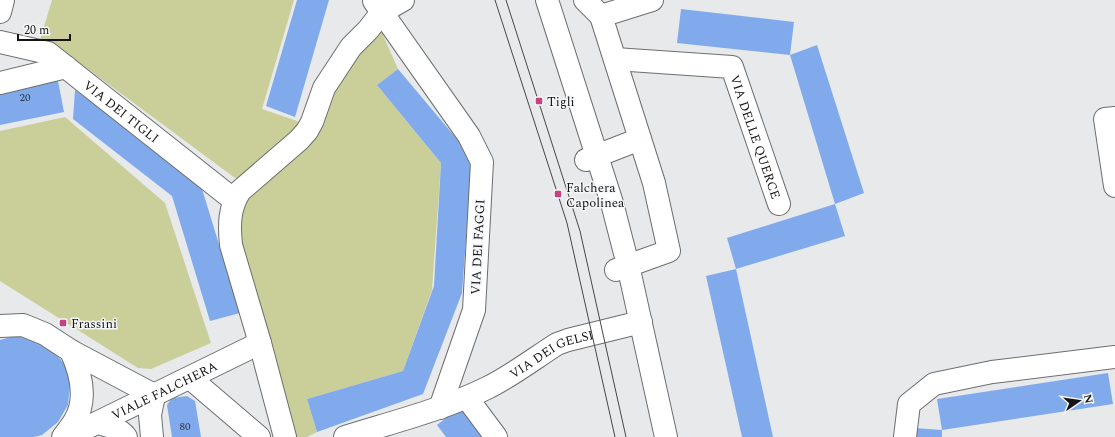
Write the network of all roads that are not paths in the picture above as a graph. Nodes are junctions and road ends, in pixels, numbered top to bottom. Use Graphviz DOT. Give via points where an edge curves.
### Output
graph roads {
  1 [pos="3,0"];
  2 [pos="403,0"];
  3 [pos="535,0"];
  4 [pos="547,0"];
  5 [pos="585,0"];
  6 [pos="652,0"];
  7 [pos="378,6"];
  8 [pos="0,12"];
  9 [pos="601,16"];
  10 [pos="0,42"];
  11 [pos="614,59"];
  12 [pos="66,67"];
  13 [pos="0,83"];
  14 [pos="1110,119"];
  15 [pos="640,139"];
  16 [pos="592,158"];
  17 [pos="1115,186"];
  18 [pos="234,200"];
  19 [pos="779,204"];
  20 [pos="622,267"];
  21 [pos="634,324"];
  22 [pos="0,326"];
  23 [pos="260,344"];
  24 [pos="71,351"];
  25 [pos="1115,357"];
  26 [pos="190,378"];
  27 [pos="154,394"];
  28 [pos="467,398"];
  29 [pos="440,408"];
  30 [pos="97,423"];
  31 [pos="63,437"];
  32 [pos="68,437"];
  33 [pos="126,437"];
  34 [pos="152,437"];
  35 [pos="259,437"];
  36 [pos="285,437"];
  37 [pos="345,437"];
  38 [pos="496,437"];
  39 [pos="652,437"];
  40 [pos="666,437"];
  41 [pos="905,437"];
  1 -- 8 [label="street"];
  2 -- 7 [label="street"];
  3 -- 16 [label="street"];
  4 -- 16 [label="street"];
  5 -- 9 [label="street"];
  6 -- 9 [label="street"];
  7 -- 18 [label="street" via="368,30 351,47 324,88 307,131 240,191"];
  7 -- 29 [label="street, VIA DEI FAGGI" via="469,136 482,162 474,310"];
  9 -- 11 [label="street"];
  10 -- 12 [label="street, VIA DEI TIGLI" via="48,54"];
  11 -- 15 [label="street"];
  11 -- 19 [label="street, VIA DELLE QUERCE" via="732,67"];
  12 -- 13 [label="street"];
  12 -- 18 [label="street, VIA DEI TIGLI"];
  14 -- 17 [label="street"];
  15 -- 16 [label="street"];
  15 -- 20 [label="street" via="654,183 668,251"];
  16 -- 20 [label="street" via="612,203"];
  18 -- 23 [label="street" via="229,228 231,245"];
  20 -- 21 [label="street"];
  21 -- 28 [label="street, VIA DEI GELSI" via="557,344"];
  21 -- 39 [label="street"];
  21 -- 40 [label="street"];
  22 -- 24 [label="street" via="23,325 45,334"];
  23 -- 26 [label="street, VIALE FALCHERA"];
  23 -- 36 [label="street"];
  24 -- 27 [label="street"];
  24 -- 31 [label="street" via="82,383 80,407 75,421"];
  25 -- 41 [label="street" via="992,372 934,384 909,404"];
  26 -- 27 [label="street, VIALE FALCHERA"];
  26 -- 35 [label="street"];
  27 -- 30 [label="street, VIALE FALCHERA"];
  27 -- 34 [label="street" via="150,415"];
  28 -- 29 [label="street, VIA DEI GELSI"];
  28 -- 38 [label="street"];
  29 -- 37 [label="street"];
  30 -- 32 [label="street, VIALE FALCHERA"];
  30 -- 33 [label="street" via="122,432"];
}
